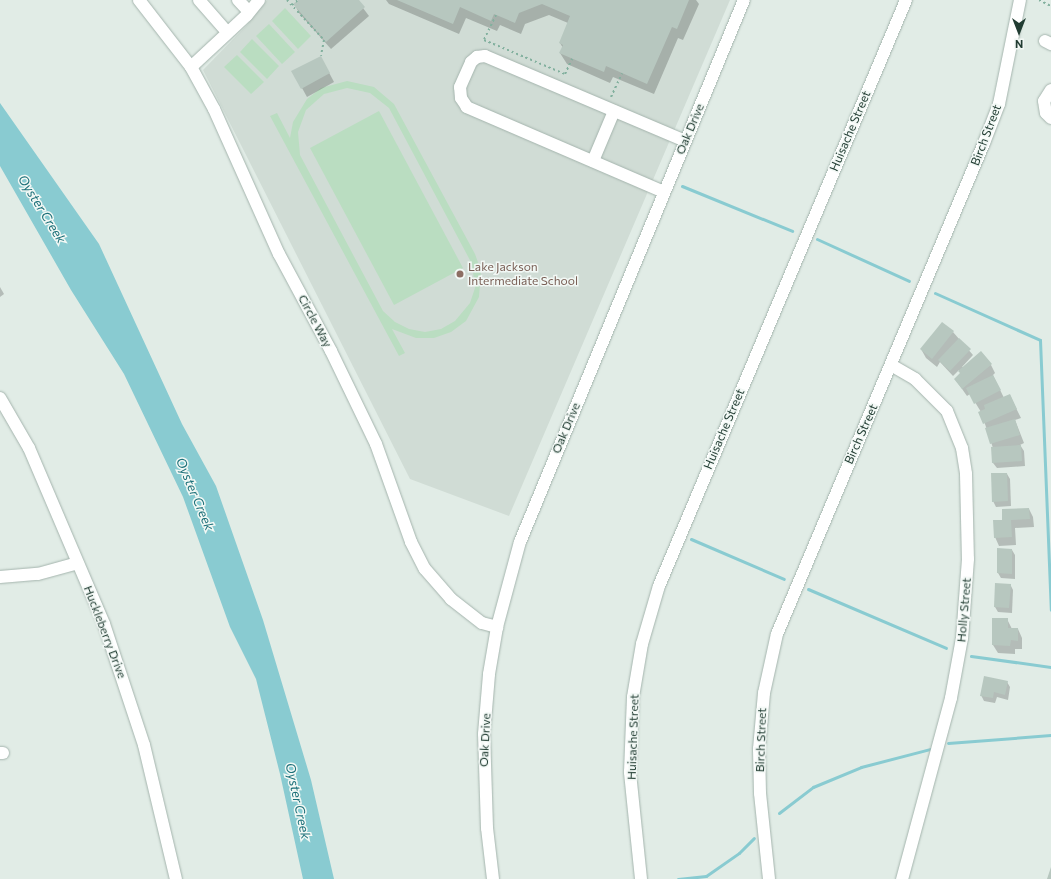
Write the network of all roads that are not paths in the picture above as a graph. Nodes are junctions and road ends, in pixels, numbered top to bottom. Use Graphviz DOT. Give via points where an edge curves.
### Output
graph roads {
  1 [pos="139,0"];
  2 [pos="199,0"];
  3 [pos="238,0"];
  4 [pos="259,0"];
  5 [pos="744,0"];
  6 [pos="906,0"];
  7 [pos="1020,0"];
  8 [pos="250,12"];
  9 [pos="227,32"];
  10 [pos="191,67"];
  11 [pos="1051,90"];
  12 [pos="611,109"];
  13 [pos="1051,118"];
  14 [pos="685,141"];
  15 [pos="593,161"];
  16 [pos="664,192"];
  17 [pos="891,365"];
  18 [pos="0,398"];
  19 [pos="78,563"];
  20 [pos="0,578"];
  21 [pos="497,627"];
  22 [pos="176,879"];
  23 [pos="493,879"];
  24 [pos="641,879"];
  25 [pos="769,879"];
  26 [pos="902,879"];
  1 -- 10 [label="street, Circle Way"];
  2 -- 9 [label="street"];
  3 -- 8 [label="street"];
  4 -- 8 [label="street"];
  5 -- 14 [label="street, Oak Drive"];
  6 -- 24 [label="street, Huisache Street" via="658,586 642,644 634,697 630,772"];
  7 -- 17 [label="street, Birch Street" via="999,104"];
  8 -- 9 [label="street"];
  9 -- 10 [label="street"];
  10 -- 21 [label="street, Circle Way" via="214,109 279,254 360,410 394,490 411,542 425,569 457,604 482,623"];
  11 -- 13 [label="street" via="1044,101 1046,113"];
  12 -- 14 [label="street"];
  12 -- 15 [label="street"];
  12 -- 15 [label="street" via="484,56 477,57 471,62 460,87 461,98 467,107"];
  14 -- 16 [label="street, Oak Drive"];
  15 -- 16 [label="street"];
  16 -- 21 [label="street, Oak Drive" via="527,521"];
  17 -- 25 [label="street, Birch Street" via="777,634 769,666 758,749"];
  17 -- 26 [label="street, Holly Street" via="915,379 947,412 962,448 966,474 968,560 962,638 951,698"];
  18 -- 19 [label="street, Huckleberry Drive" via="32,454"];
  19 -- 20 [label="street" via="38,574"];
  19 -- 22 [label="street, Huckleberry Drive" via="104,624 144,745"];
  21 -- 23 [label="street, Oak Drive" via="489,674 483,767"];
}
